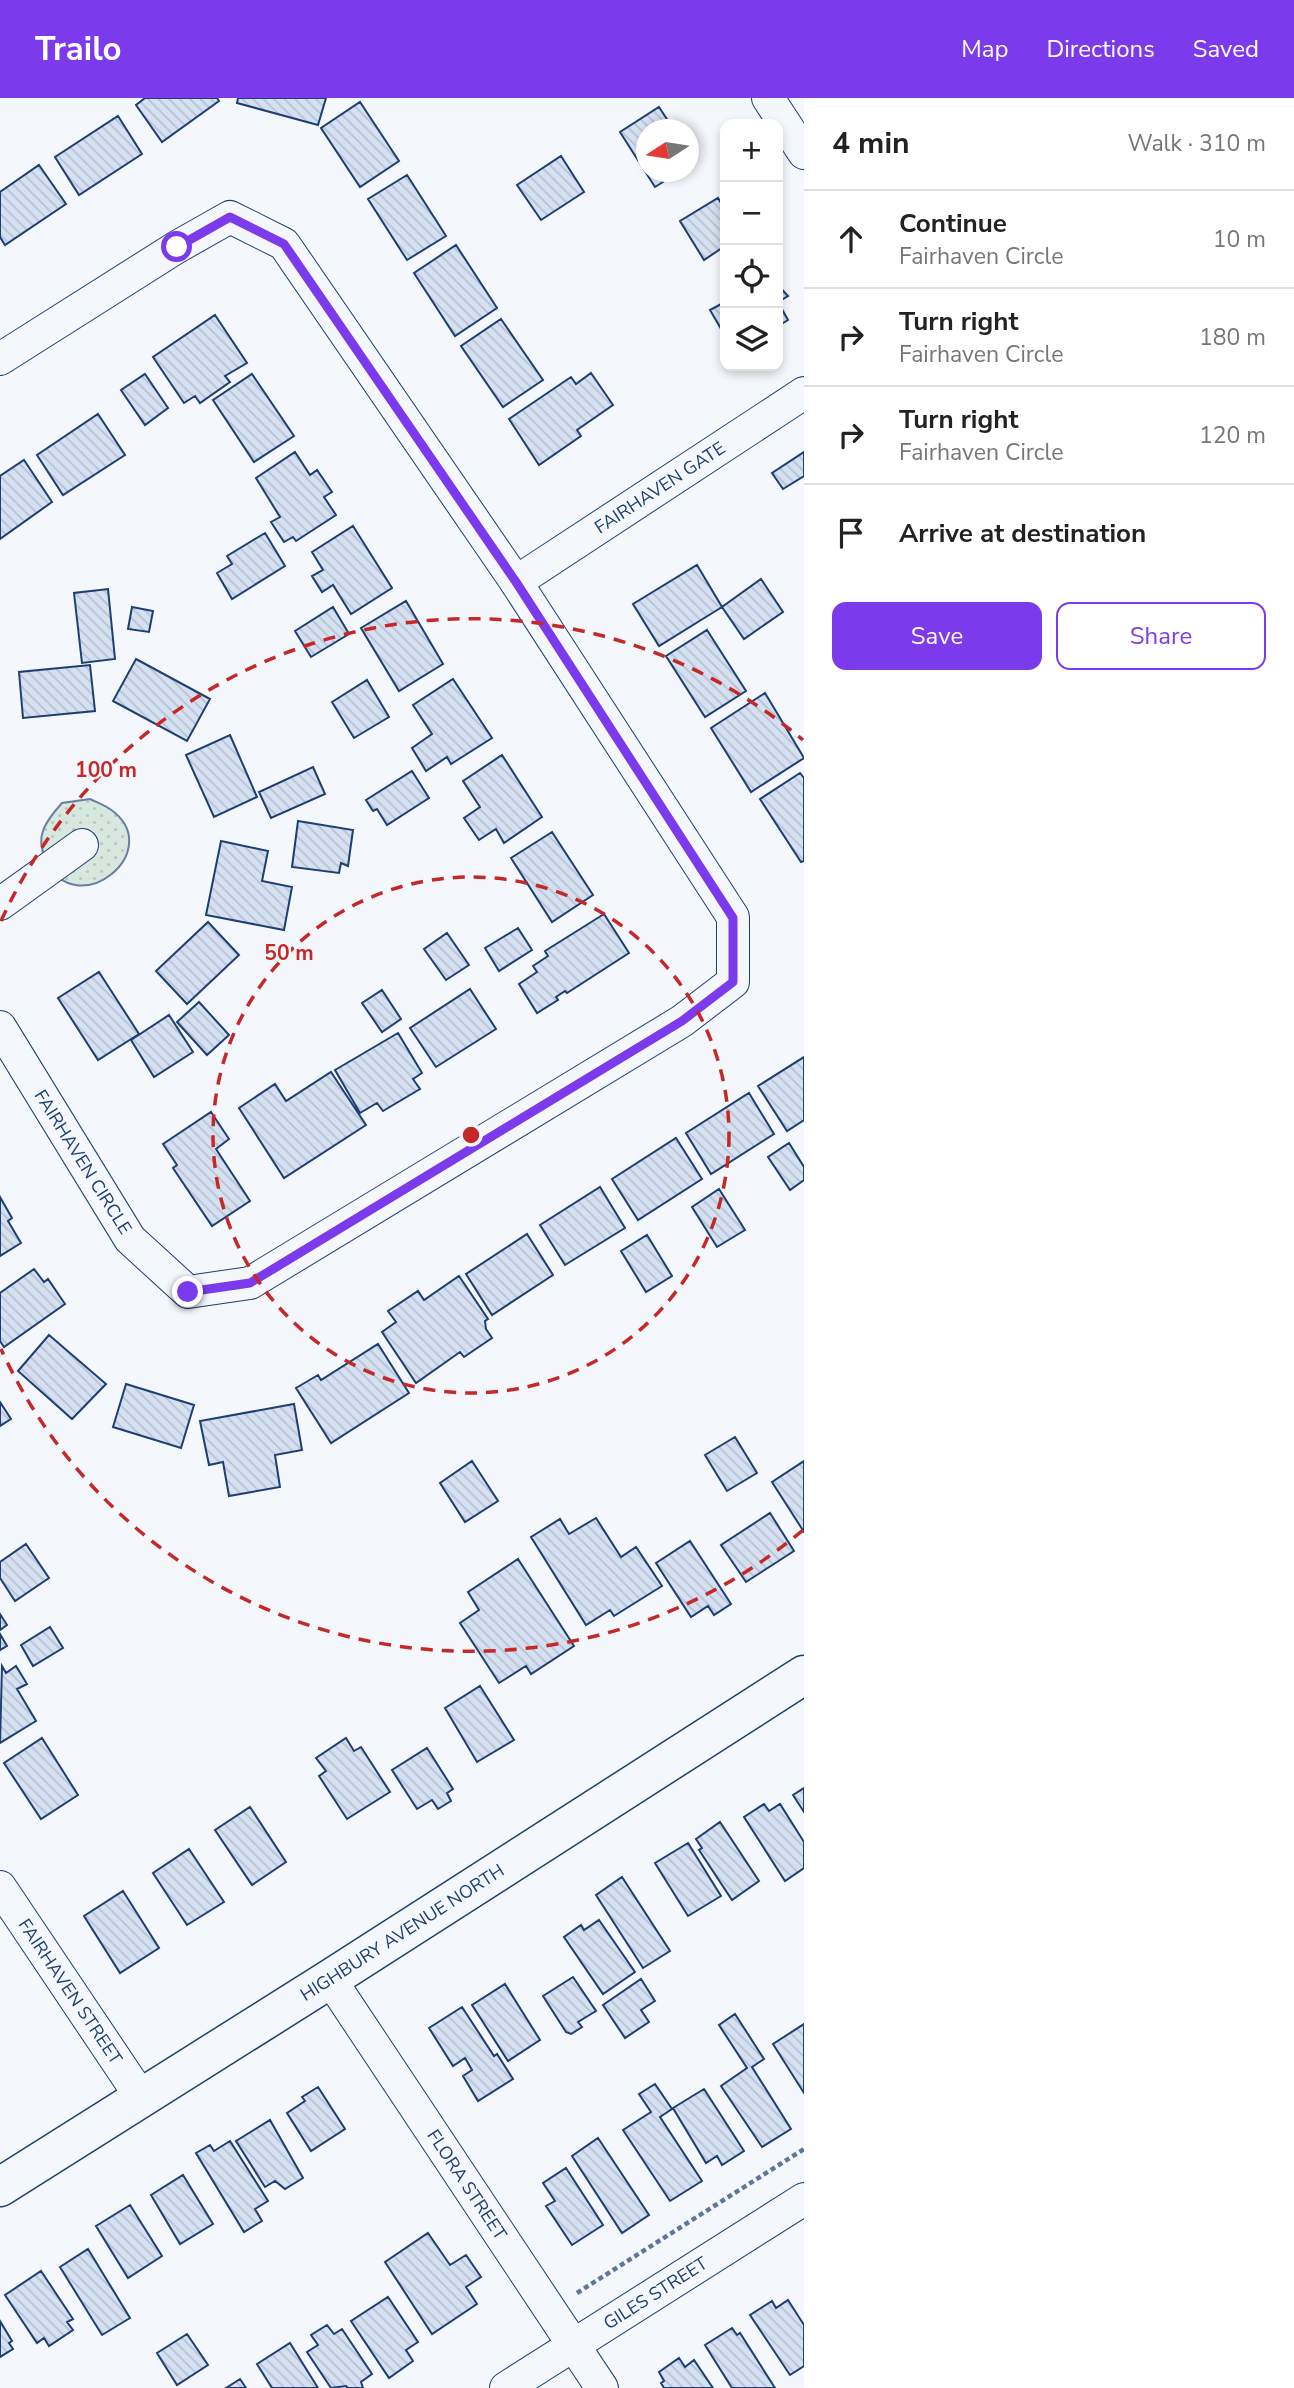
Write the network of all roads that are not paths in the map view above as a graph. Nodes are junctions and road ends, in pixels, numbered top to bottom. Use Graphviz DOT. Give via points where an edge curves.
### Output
graph roads {
  1 [pos="768,98"];
  2 [pos="804,153"];
  3 [pos="0,359"];
  4 [pos="804,393"];
  5 [pos="516,582"];
  6 [pos="82,845"];
  7 [pos="0,904"];
  8 [pos="0,1027"];
  9 [pos="804,1675"];
  10 [pos="0,1886"];
  11 [pos="330,1979"];
  12 [pos="141,2097"];
  13 [pos="0,2187"];
  14 [pos="804,2199"];
  15 [pos="573,2345"];
  16 [pos="506,2388"];
  17 [pos="602,2388"];
  1 -- 2 [label="street"];
  3 -- 5 [label="street, FAIRHAVEN CIRCLE" via="230,217 284,244"];
  4 -- 5 [label="street, FAIRHAVEN GATE"];
  5 -- 8 [label="street, FAIRHAVEN CIRCLE" via="733,918 733,982 682,1021 250,1283 188,1292 130,1240"];
  6 -- 7 [label="street"];
  9 -- 11 [label="main road, HIGHBURY AVENUE NORTH"];
  10 -- 12 [label="street, FAIRHAVEN STREET"];
  11 -- 12 [label="main road, HIGHBURY AVENUE NORTH"];
  11 -- 15 [label="street, FLORA STREET"];
  12 -- 13 [label="main road, HIGHBURY AVENUE NORTH"];
  14 -- 15 [label="street, GILES STREET"];
  15 -- 16 [label="street, GILES STREET"];
  15 -- 17 [label="street, FLORA STREET"];
}
